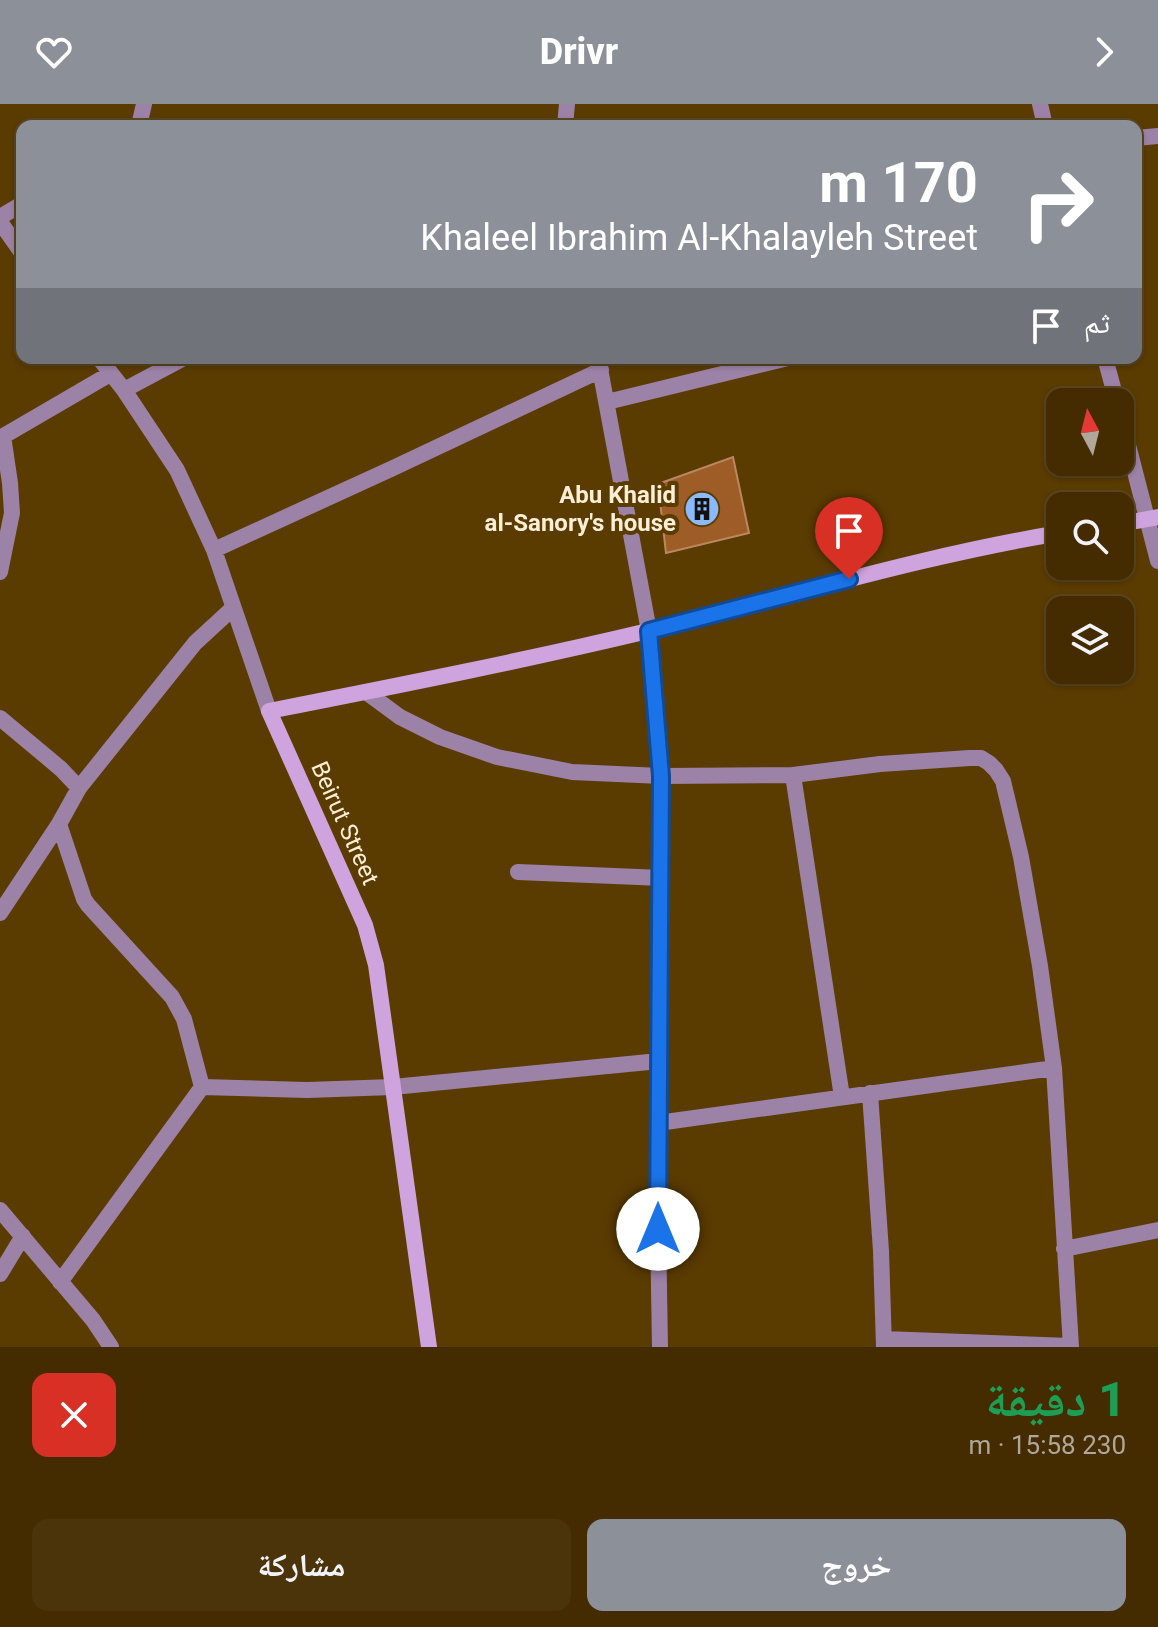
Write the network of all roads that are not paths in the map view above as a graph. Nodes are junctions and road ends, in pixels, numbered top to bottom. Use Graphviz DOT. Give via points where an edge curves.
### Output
graph roads {
  1 [pos="16,212"];
  2 [pos="2,229"];
  3 [pos="16,246"];
  4 [pos="103,364"];
  5 [pos="173,364"];
  6 [pos="599,364"];
  7 [pos="763,364"];
  8 [pos="1107,364"];
  9 [pos="110,374"];
  10 [pos="1113,388"];
  11 [pos="124,390"];
  12 [pos="607,402"];
  13 [pos="2,437"];
  14 [pos="1134,458"];
  15 [pos="1153,518"];
  16 [pos="1046,535"];
  17 [pos="214,550"];
  18 [pos="1158,561"];
  19 [pos="0,572"];
  20 [pos="233,608"];
  21 [pos="649,631"];
  22 [pos="366,692"];
  23 [pos="269,711"];
  24 [pos="0,718"];
  25 [pos="793,775"];
  26 [pos="661,776"];
  27 [pos="79,788"];
  28 [pos="59,824"];
  29 [pos="518,872"];
  30 [pos="662,878"];
  31 [pos="0,913"];
  32 [pos="659,1061"];
  33 [pos="1054,1068"];
  34 [pos="202,1087"];
  35 [pos="393,1087"];
  36 [pos="870,1093"];
  37 [pos="842,1097"];
  38 [pos="658,1123"];
  39 [pos="0,1210"];
  40 [pos="1158,1230"];
  41 [pos="23,1236"];
  42 [pos="1064,1249"];
  43 [pos="0,1274"];
  44 [pos="60,1282"];
  45 [pos="884,1343"];
  46 [pos="111,1347"];
  47 [pos="429,1347"];
  48 [pos="660,1347"];
  49 [pos="1070,1347"];
  1 -- 2 [label="street"];
  2 -- 3 [label="street"];
  4 -- 9 [label="street, Beirut Street"];
  5 -- 11 [label="street"];
  6 -- 12 [label="street"];
  6 -- 17 [label="street" via="418,457"];
  7 -- 12 [label="street"];
  8 -- 10 [label="street"];
  9 -- 11 [label="street, Beirut Street"];
  9 -- 13 [label="street"];
  11 -- 17 [label="street, Beirut Street" via="177,470"];
  12 -- 21 [label="street"];
  13 -- 19 [label="street" via="12,513"];
  14 -- 15 [label="street"];
  15 -- 18 [label="street"];
  16 -- 21 [label="street" via="926,559"];
  17 -- 20 [label="street, Beirut Street"];
  20 -- 23 [label="street, Beirut Street"];
  20 -- 27 [label="street" via="195,643"];
  21 -- 22 [label="street"];
  21 -- 26 [label="street"];
  22 -- 23 [label="street"];
  22 -- 26 [label="street" via="440,737 497,757 572,772"];
  23 -- 35 [label="street, Beirut Street" via="365,925 376,965"];
  24 -- 27 [label="street"];
  25 -- 26 [label="street"];
  25 -- 33 [label="street" via="970,758 981,758 996,770 1021,857"];
  25 -- 37 [label="street"];
  26 -- 30 [label="street"];
  27 -- 28 [label="street"];
  28 -- 31 [label="street"];
  28 -- 34 [label="street" via="84,899 172,997 184,1019"];
  29 -- 30 [label="street"];
  30 -- 32 [label="street"];
  32 -- 35 [label="street"];
  32 -- 38 [label="street"];
  33 -- 36 [label="street"];
  33 -- 42 [label="street"];
  34 -- 35 [label="street"];
  34 -- 44 [label="street"];
  35 -- 47 [label="street, Beirut Street"];
  36 -- 37 [label="street"];
  36 -- 45 [label="street"];
  37 -- 38 [label="street"];
  38 -- 48 [label="street"];
  39 -- 41 [label="street"];
  40 -- 42 [label="street"];
  41 -- 43 [label="street"];
  41 -- 44 [label="street"];
  42 -- 49 [label="street"];
  44 -- 46 [label="street"];
  45 -- 49 [label="street"];
}
